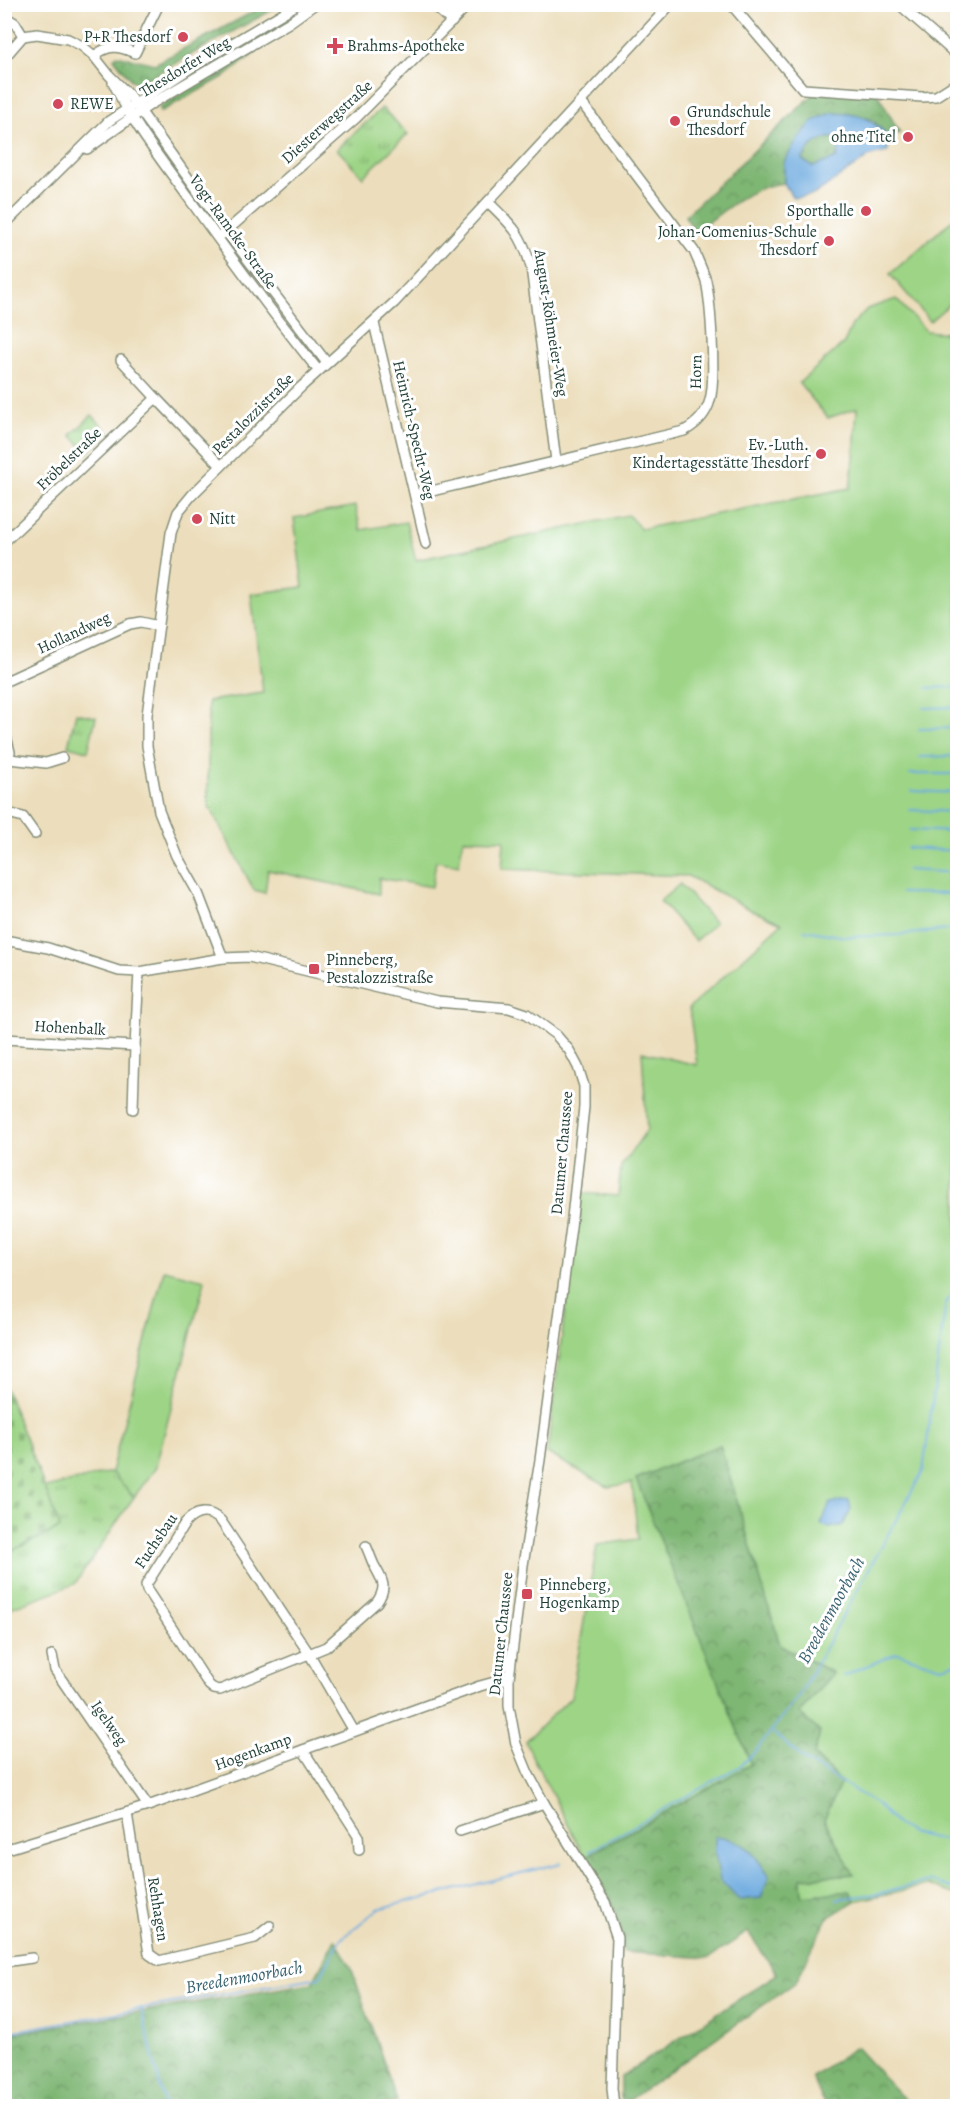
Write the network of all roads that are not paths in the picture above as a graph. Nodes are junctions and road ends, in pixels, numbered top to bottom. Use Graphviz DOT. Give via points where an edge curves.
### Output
graph roads {
  1 [pos="159,4"];
  2 [pos="298,4"];
  3 [pos="315,4"];
  4 [pos="432,4"];
  5 [pos="469,4"];
  6 [pos="671,4"];
  7 [pos="731,4"];
  8 [pos="899,4"];
  9 [pos="4,16"];
  10 [pos="452,22"];
  11 [pos="23,36"];
  12 [pos="94,56"];
  13 [pos="957,56"];
  14 [pos="4,58"];
  15 [pos="957,82"];
  16 [pos="581,102"];
  17 [pos="134,110"];
  18 [pos="488,202"];
  19 [pos="4,225"];
  20 [pos="226,231"];
  21 [pos="218,238"];
  22 [pos="374,323"];
  23 [pos="121,360"];
  24 [pos="327,363"];
  25 [pos="318,370"];
  26 [pos="156,398"];
  27 [pos="556,461"];
  28 [pos="221,466"];
  29 [pos="415,495"];
  30 [pos="4,542"];
  31 [pos="426,544"];
  32 [pos="159,626"];
  33 [pos="4,682"];
  34 [pos="4,728"];
  35 [pos="62,758"];
  36 [pos="9,759"];
  37 [pos="4,772"];
  38 [pos="4,812"];
  39 [pos="35,834"];
  40 [pos="4,940"];
  41 [pos="223,958"];
  42 [pos="139,972"];
  43 [pos="4,1039"];
  44 [pos="135,1046"];
  45 [pos="133,1109"];
  46 [pos="366,1546"];
  47 [pos="52,1655"];
  48 [pos="310,1655"];
  49 [pos="509,1678"];
  50 [pos="354,1731"];
  51 [pos="303,1750"];
  52 [pos="544,1803"];
  53 [pos="148,1806"];
  54 [pos="127,1812"];
  55 [pos="460,1831"];
  56 [pos="4,1850"];
  57 [pos="359,1850"];
  58 [pos="270,1926"];
  59 [pos="32,1958"];
  60 [pos="4,1962"];
  61 [pos="614,2106"];
  1 -- 12 [label="street" via="135,53 108,46"];
  2 -- 17 [label="street, Thesdorfer Weg" via="189,69"];
  3 -- 17 [label="street, Thesdorfer Weg"];
  4 -- 10 [label="street"];
  5 -- 10 [label="street, Diesterwegstraße"];
  6 -- 16 [label="street, Pestalozzistraße"];
  7 -- 15 [label="street" via="803,89 922,97 936,96"];
  8 -- 13 [label="street"];
  9 -- 11 [label="street" via="15,23"];
  10 -- 20 [label="street, Diesterwegstraße" via="356,118"];
  11 -- 12 [label="street" via="68,39"];
  11 -- 14 [label="street"];
  12 -- 17 [label="street"];
  16 -- 18 [label="street, Pestalozzistraße"];
  16 -- 27 [label="street, Horn" via="694,251 709,295 712,388 704,414 684,431"];
  17 -- 19 [label="street, Thesdorfer Weg" via="72,159"];
  17 -- 20 [label="street, Vogt-Ramcke-Straße"];
  17 -- 21 [label="street, Vogt-Ramcke-Straße"];
  18 -- 22 [label="street, Pestalozzistraße"];
  18 -- 27 [label="street, August-Röhmeier-Weg" via="514,226 525,244"];
  20 -- 21 [label="street, Diesterwegstraße"];
  20 -- 24 [label="street, Vogt-Ramcke-Straße"];
  21 -- 25 [label="street, Vogt-Ramcke-Straße"];
  22 -- 24 [label="street, Pestalozzistraße"];
  22 -- 29 [label="street, Heinrich-Specht-Weg"];
  23 -- 26 [label="street"];
  24 -- 25 [label="street, Pestalozzistraße"];
  25 -- 28 [label="street, Pestalozzistraße"];
  26 -- 28 [label="street"];
  26 -- 30 [label="street, Fröbelstraße"];
  27 -- 29 [label="street, Horn"];
  28 -- 32 [label="street, Pestalozzistraße" via="178,512 171,533"];
  29 -- 31 [label="street, Heinrich-Specht-Weg"];
  32 -- 33 [label="street, Hollandweg" via="130,624"];
  32 -- 41 [label="street, Pestalozzistraße" via="147,715 153,780 167,832 198,893"];
  34 -- 36 [label="street"];
  35 -- 36 [label="street" via="46,763"];
  36 -- 37 [label="street"];
  38 -- 39 [label="street" via="23,817"];
  40 -- 42 [label="street, Datumer Chaussee" via="48,948 119,971"];
  41 -- 42 [label="street, Datumer Chaussee"];
  41 -- 49 [label="street, Datumer Chaussee" via="249,957 437,1002 509,1008 526,1014 556,1035 578,1067 584,1086 584,1107 571,1227"];
  42 -- 44 [label="street"];
  43 -- 44 [label="street, Hohenbalk"];
  44 -- 45 [label="street"];
  46 -- 48 [label="street, Fuchsbau" via="381,1576 382,1594 326,1647"];
  47 -- 53 [label="street, Igelweg" via="55,1671"];
  48 -- 48 [label="street, Fuchsbau" via="221,1521 214,1514 192,1515 146,1585 209,1685 220,1690"];
  48 -- 50 [label="street, Fuchsbau"];
  49 -- 50 [label="street, Hogenkamp"];
  49 -- 52 [label="street, Datumer Chaussee" via="516,1744"];
  50 -- 51 [label="street, Hogenkamp"];
  51 -- 53 [label="street, Hogenkamp"];
  51 -- 57 [label="street" via="358,1835"];
  52 -- 55 [label="street"];
  52 -- 61 [label="street, Datumer Chaussee" via="605,1902 617,1938"];
  53 -- 54 [label="street, Hogenkamp"];
  54 -- 56 [label="street, Hogenkamp"];
  54 -- 58 [label="street, Rehhagen" via="149,1954 159,1960 180,1956 255,1938"];
  59 -- 60 [label="street"];
}
